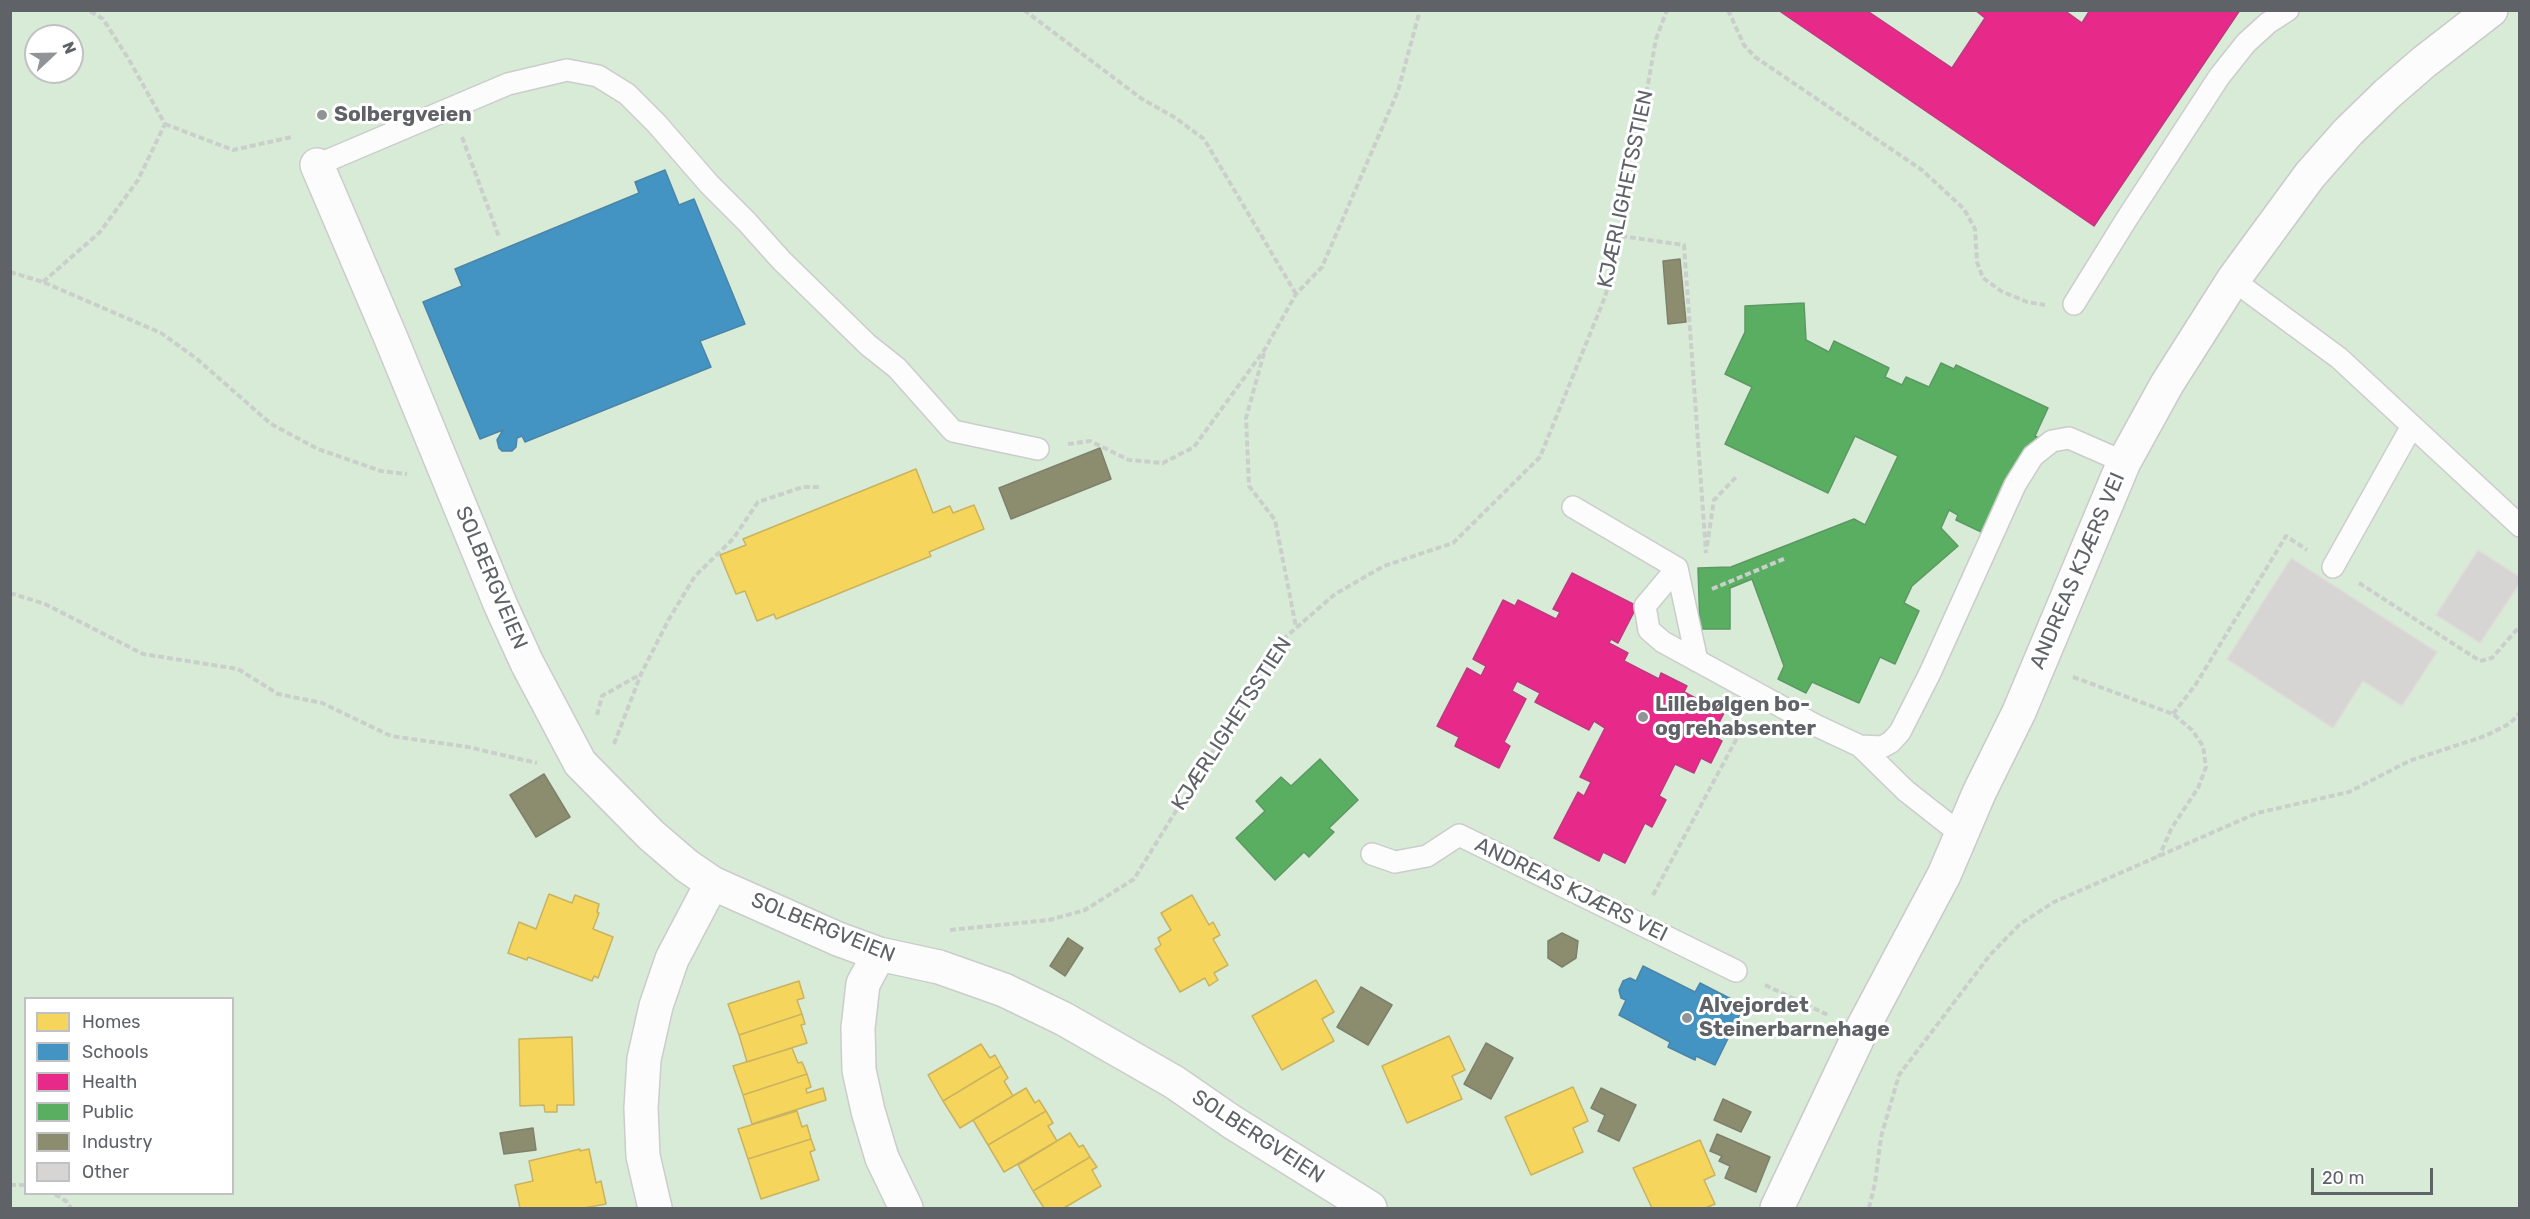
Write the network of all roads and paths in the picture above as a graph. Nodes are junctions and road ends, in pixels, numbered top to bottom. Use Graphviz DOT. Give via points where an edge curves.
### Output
graph roads {
  1 [pos="88,10"];
  2 [pos="1024,10"];
  3 [pos="1420,10"];
  4 [pos="1667,10"];
  5 [pos="1728,10"];
  6 [pos="2288,10"];
  7 [pos="2491,10"];
  8 [pos="452,109"];
  9 [pos="165,124"];
  10 [pos="294,136"];
  11 [pos="317,165"];
  12 [pos="1621,236"];
  13 [pos="499,237"];
  14 [pos="10,272"];
  15 [pos="2233,280"];
  16 [pos="43,282"];
  17 [pos="1296,294"];
  18 [pos="2074,304"];
  19 [pos="1264,350"];
  20 [pos="2412,426"];
  21 [pos="1038,449"];
  22 [pos="2124,462"];
  23 [pos="1737,476"];
  24 [pos="449,479"];
  25 [pos="822,487"];
  26 [pos="1573,507"];
  27 [pos="2520,526"];
  28 [pos="1706,554"];
  29 [pos="1786,558"];
  30 [pos="2333,567"];
  31 [pos="1677,568"];
  32 [pos="10,593"];
  33 [pos="1685,600"];
  34 [pos="2520,626"];
  35 [pos="1296,627"];
  36 [pos="1697,661"];
  37 [pos="2038,666"];
  38 [pos="641,674"];
  39 [pos="1760,695"];
  40 [pos="2520,713"];
  41 [pos="2173,714"];
  42 [pos="596,722"];
  43 [pos="1860,746"];
  44 [pos="612,748"];
  45 [pos="580,763"];
  46 [pos="1962,834"];
  47 [pos="1372,854"];
  48 [pos="2159,858"];
  49 [pos="712,883"];
  50 [pos="1639,922"];
  51 [pos="948,930"];
  52 [pos="879,954"];
  53 [pos="1736,971"];
  54 [pos="1861,1031"];
  55 [pos="57,1195"];
  56 [pos="71,1209"];
  57 [pos="655,1209"];
  58 [pos="906,1209"];
  59 [pos="1370,1209"];
  60 [pos="1777,1209"];
  61 [pos="1869,1209"];
  1 -- 9 [label="path" via="103,19"];
  2 -- 17 [label="path" via="1142,99 1204,139"];
  3 -- 17 [label="path" via="1398,90 1322,267"];
  4 -- 12 [label="path, KJÆRLIGHETSSTIEN" via="1656,39"];
  5 -- 18 [label="path" via="1744,45 1755,57 1922,170 1964,209 1975,229 1977,262 1983,278 2027,302"];
  6 -- 18 [label="lane" via="2246,43 2219,77"];
  7 -- 15 [label="street, ANDREAS KJÆRS VEI" via="2424,62 2348,132 2310,175"];
  8 -- 11 [label="lane, SOLBERGVEIEN"];
  8 -- 13 [label="path"];
  8 -- 21 [label="lane, SOLBERGVEIEN" via="535,76 567,70 597,76 627,94 781,260 897,368 953,431"];
  9 -- 10 [label="path" via="233,150"];
  9 -- 16 [label="path" via="138,180 100,232"];
  11 -- 24 [label="street, SOLBERGVEIEN"];
  12 -- 28 [label="path" via="1683,245"];
  12 -- 35 [label="path, KJÆRLIGHETSSTIEN" via="1605,297 1540,457 1453,543 1384,566 1335,594"];
  14 -- 16 [label="path"];
  15 -- 20 [label="lane" via="2339,358"];
  15 -- 22 [label="street, ANDREAS KJÆRS VEI" via="2167,384"];
  16 -- 24 [label="path" via="161,333 272,424 318,449 381,471"];
  17 -- 19 [label="path"];
  19 -- 21 [label="path" via="1194,447 1163,463 1129,460 1090,441"];
  19 -- 35 [label="path" via="1246,418 1249,486 1275,520"];
  20 -- 27 [label="lane"];
  20 -- 30 [label="lane"];
  22 -- 37 [label="street, ANDREAS KJÆRS VEI"];
  22 -- 43 [label="lane" via="2069,438 2052,441 2033,456 2015,484 1900,732 1882,747"];
  23 -- 28 [label="path" via="1714,500"];
  24 -- 45 [label="street, SOLBERGVEIEN" via="527,663"];
  25 -- 38 [label="path" via="803,487 758,502 733,539 696,576"];
  26 -- 31 [label="lane"];
  28 -- 31 [label="path"];
  29 -- 33 [label="path"];
  30 -- 34 [label="path" via="2481,661 2492,658"];
  30 -- 41 [label="path" via="2286,536 2196,684"];
  31 -- 33 [label="lane"];
  31 -- 36 [label="lane" via="1645,606 1649,630"];
  32 -- 45 [label="path" via="45,604 143,654 238,669 278,694 322,703 391,736 468,747 555,767"];
  33 -- 36 [label="lane"];
  35 -- 51 [label="path, KJÆRLIGHETSSTIEN" via="1280,642 1134,879 1085,910 1049,920"];
  36 -- 39 [label="lane"];
  37 -- 41 [label="path"];
  37 -- 46 [label="street, ANDREAS KJÆRS VEI"];
  38 -- 42 [label="path" via="602,696"];
  38 -- 44 [label="path"];
  39 -- 43 [label="lane"];
  39 -- 50 [label="path"];
  40 -- 48 [label="path" via="2510,724 2485,736 2409,761 2349,792 2258,813"];
  41 -- 48 [label="path" via="2203,746 2206,767"];
  43 -- 46 [label="lane" via="1906,791"];
  45 -- 49 [label="street, SOLBERGVEIEN" via="651,835"];
  46 -- 54 [label="street, ANDREAS KJÆRS VEI"];
  47 -- 50 [label="lane, ANDREAS KJÆRS VEI" via="1395,862 1427,856 1459,835"];
  48 -- 61 [label="path" via="2054,902 2020,924 1990,955 1899,1075 1881,1137"];
  49 -- 52 [label="street, SOLBERGVEIEN"];
  49 -- 57 [label="street" via="672,959 644,1059 640,1108 643,1156"];
  50 -- 53 [label="lane, ANDREAS KJÆRS VEI"];
  52 -- 58 [label="street" via="863,984 859,1070 882,1158"];
  52 -- 59 [label="street, SOLBERGVEIEN" via="939,967 1004,990 1064,1019 1174,1082"];
  53 -- 54 [label="path"];
  54 -- 60 [label="street, ANDREAS KJÆRS VEI"];
  55 -- 56 [label="path"];
}
